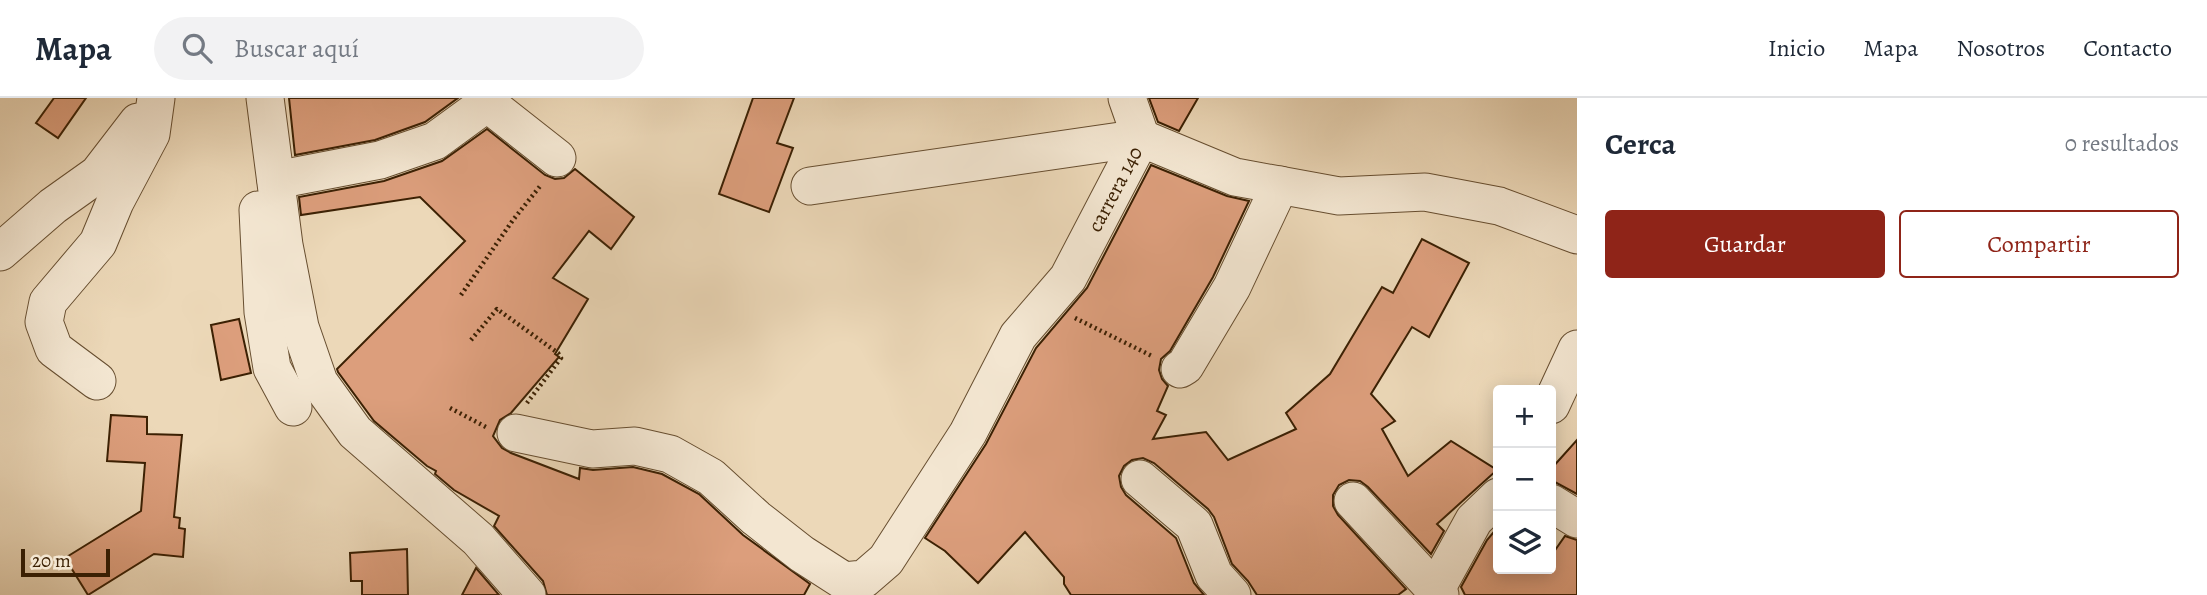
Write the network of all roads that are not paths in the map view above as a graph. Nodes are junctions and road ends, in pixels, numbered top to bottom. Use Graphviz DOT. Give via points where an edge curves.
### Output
graph roads {
  1 [pos="154,98"];
  2 [pos="262,98"];
  3 [pos="1127,98"];
  4 [pos="488,101"];
  5 [pos="1141,138"];
  6 [pos="557,158"];
  7 [pos="276,180"];
  8 [pos="1280,185"];
  9 [pos="810,186"];
  10 [pos="1577,235"];
  11 [pos="0,252"];
  12 [pos="1577,349"];
  13 [pos="1180,369"];
  14 [pos="96,381"];
  15 [pos="1556,394"];
  16 [pos="293,407"];
  17 [pos="516,433"];
  18 [pos="1140,479"];
  19 [pos="1353,501"];
  20 [pos="1493,502"];
  21 [pos="1556,506"];
  22 [pos="1577,519"];
  23 [pos="1436,594"];
  24 [pos="527,595"];
  25 [pos="1232,595"];
  1 -- 11 [label="street" via="98,174 52,206"];
  1 -- 14 [label="street" via="151,134 98,243 48,302 44,322 54,349"];
  2 -- 7 [label="street"];
  2 -- 16 [label="street" via="263,162 257,179 263,312 272,368"];
  3 -- 5 [label="street"];
  4 -- 6 [label="street"];
  4 -- 7 [label="street" via="435,141 380,160"];
  5 -- 8 [label="street, carrera 140" via="1236,177"];
  5 -- 9 [label="street"];
  5 -- 17 [label="street, carrera 140" via="1068,278 1018,336 968,433 886,560 864,579 844,581 756,518 711,477 670,454 635,446 592,449"];
  7 -- 24 [label="street" via="300,327 319,382 355,432 478,539"];
  8 -- 10 [label="street, carrera 140" via="1339,196 1425,192 1499,206"];
  8 -- 13 [label="street" via="1232,286"];
  12 -- 15 [label="street"];
  18 -- 25 [label="street" via="1194,526 1214,575"];
  19 -- 23 [label="street"];
  20 -- 23 [label="street" via="1474,520"];
  21 -- 22 [label="street"];
}
